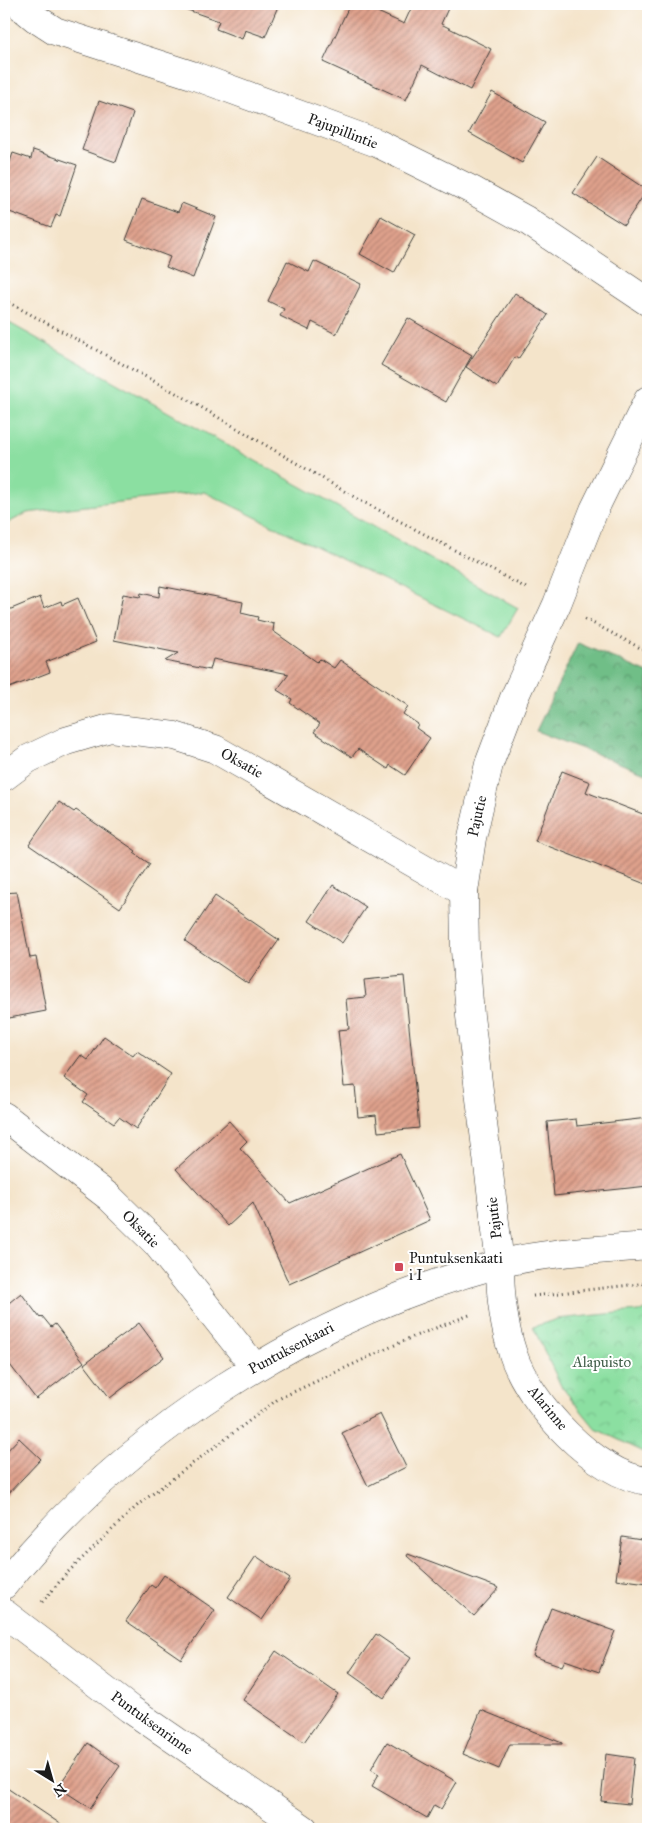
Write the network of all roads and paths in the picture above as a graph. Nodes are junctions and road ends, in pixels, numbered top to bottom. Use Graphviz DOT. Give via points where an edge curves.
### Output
graph roads {
  1 [pos="18,4"];
  2 [pos="4,300"];
  3 [pos="648,302"];
  4 [pos="648,400"];
  5 [pos="557,604"];
  6 [pos="648,652"];
  7 [pos="4,777"];
  8 [pos="464,892"];
  9 [pos="4,1116"];
  10 [pos="648,1246"];
  11 [pos="500,1264"];
  12 [pos="648,1283"];
  13 [pos="501,1303"];
  14 [pos="254,1366"];
  15 [pos="648,1481"];
  16 [pos="4,1585"];
  17 [pos="13,1619"];
  18 [pos="304,1829"];
  1 -- 3 [label="street, Pajupillintie" via="55,31 200,78 377,143 526,220"];
  2 -- 5 [label="path" via="187,399 356,498"];
  4 -- 5 [label="street, Pajutie" via="594,510"];
  5 -- 6 [label="path"];
  5 -- 8 [label="street, Pajutie" via="514,698 489,764"];
  7 -- 8 [label="street, Oksatie" via="28,759 66,741 110,728 175,736 223,753"];
  8 -- 11 [label="street, Pajutie" via="470,1016"];
  9 -- 14 [label="street, Oksatie" via="109,1197 157,1244"];
  10 -- 11 [label="street, Puntuksenkaari" via="568,1253"];
  11 -- 13 [label="street, Alarinne"];
  11 -- 14 [label="street, Puntuksenkaari" via="419,1290 343,1321"];
  12 -- 13 [label="path" via="548,1293"];
  13 -- 15 [label="street, Alarinne" via="513,1355 530,1389 598,1460 637,1480"];
  13 -- 17 [label="path" via="410,1338 278,1399 139,1504"];
  14 -- 16 [label="street, Puntuksenkaari" via="106,1477"];
  17 -- 18 [label="street, Puntuksenrinne" via="130,1709"];
}
